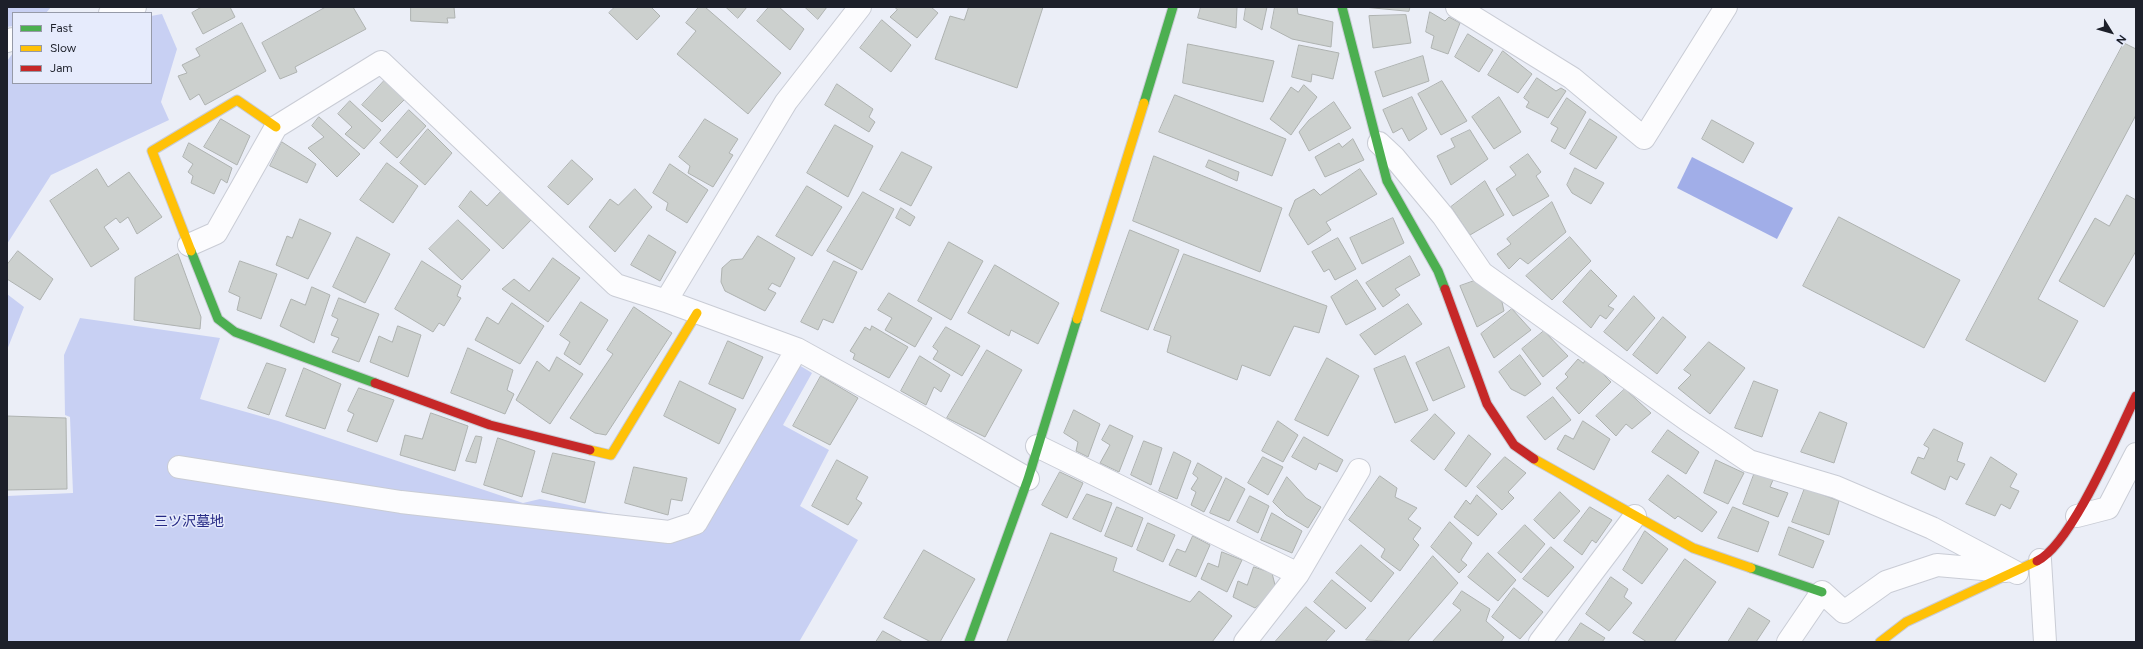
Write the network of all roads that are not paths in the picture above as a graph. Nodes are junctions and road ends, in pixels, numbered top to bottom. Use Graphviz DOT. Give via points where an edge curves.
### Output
graph roads {
  1 [pos="135,7"];
  2 [pos="860,7"];
  3 [pos="1173,7"];
  4 [pos="1342,7"];
  5 [pos="1457,7"];
  6 [pos="1726,7"];
  7 [pos="114,12"];
  8 [pos="276,127"];
  9 [pos="1378,142"];
  10 [pos="189,245"];
  11 [pos="666,301"];
  12 [pos="697,313"];
  13 [pos="797,349"];
  14 [pos="2136,396"];
  15 [pos="1037,446"];
  16 [pos="2136,454"];
  17 [pos="178,467"];
  18 [pos="1359,470"];
  19 [pos="1028,479"];
  20 [pos="1635,516"];
  21 [pos="2077,516"];
  22 [pos="2040,560"];
  23 [pos="2017,572"];
  24 [pos="1298,574"];
  25 [pos="1822,592"];
  26 [pos="2047,641"];
  27 [pos="969,642"];
  28 [pos="1244,642"];
  29 [pos="1540,642"];
  30 [pos="1788,642"];
  31 [pos="1880,642"];
  1 -- 7 [label="street"];
  2 -- 11 [label="street" via="786,102"];
  3 -- 15 [label="street"];
  4 -- 9 [label="street"];
  5 -- 6 [label="street" via="1572,78 1644,138"];
  8 -- 10 [label="street" via="216,233"];
  8 -- 10 [label="street" via="237,100 152,151"];
  8 -- 11 [label="street" via="381,62 616,285"];
  9 -- 20 [label="street" via="1388,181 1438,271 1487,404 1514,445 1543,465"];
  9 -- 23 [label="street" via="1394,157 1443,216 1482,273 1686,420 1749,461 1836,487 1932,528"];
  10 -- 12 [label="street" via="218,319 235,332 490,425 611,455"];
  11 -- 12 [label="street"];
  12 -- 13 [label="street"];
  13 -- 17 [label="street" via="696,523 669,532 401,502"];
  13 -- 19 [label="street"];
  14 -- 21 [label="street"];
  15 -- 19 [label="street"];
  15 -- 24 [label="street"];
  16 -- 21 [label="street" via="2108,508"];
  18 -- 24 [label="street"];
  19 -- 27 [label="street"];
  20 -- 25 [label="street" via="1693,548"];
  20 -- 29 [label="street"];
  21 -- 22 [label="street" via="2059,542"];
  22 -- 23 [label="street"];
  22 -- 26 [label="street"];
  23 -- 25 [label="street" via="1937,565 1886,582 1844,612"];
  23 -- 31 [label="street" via="1906,622"];
  24 -- 28 [label="street"];
  25 -- 30 [label="street"];
}
